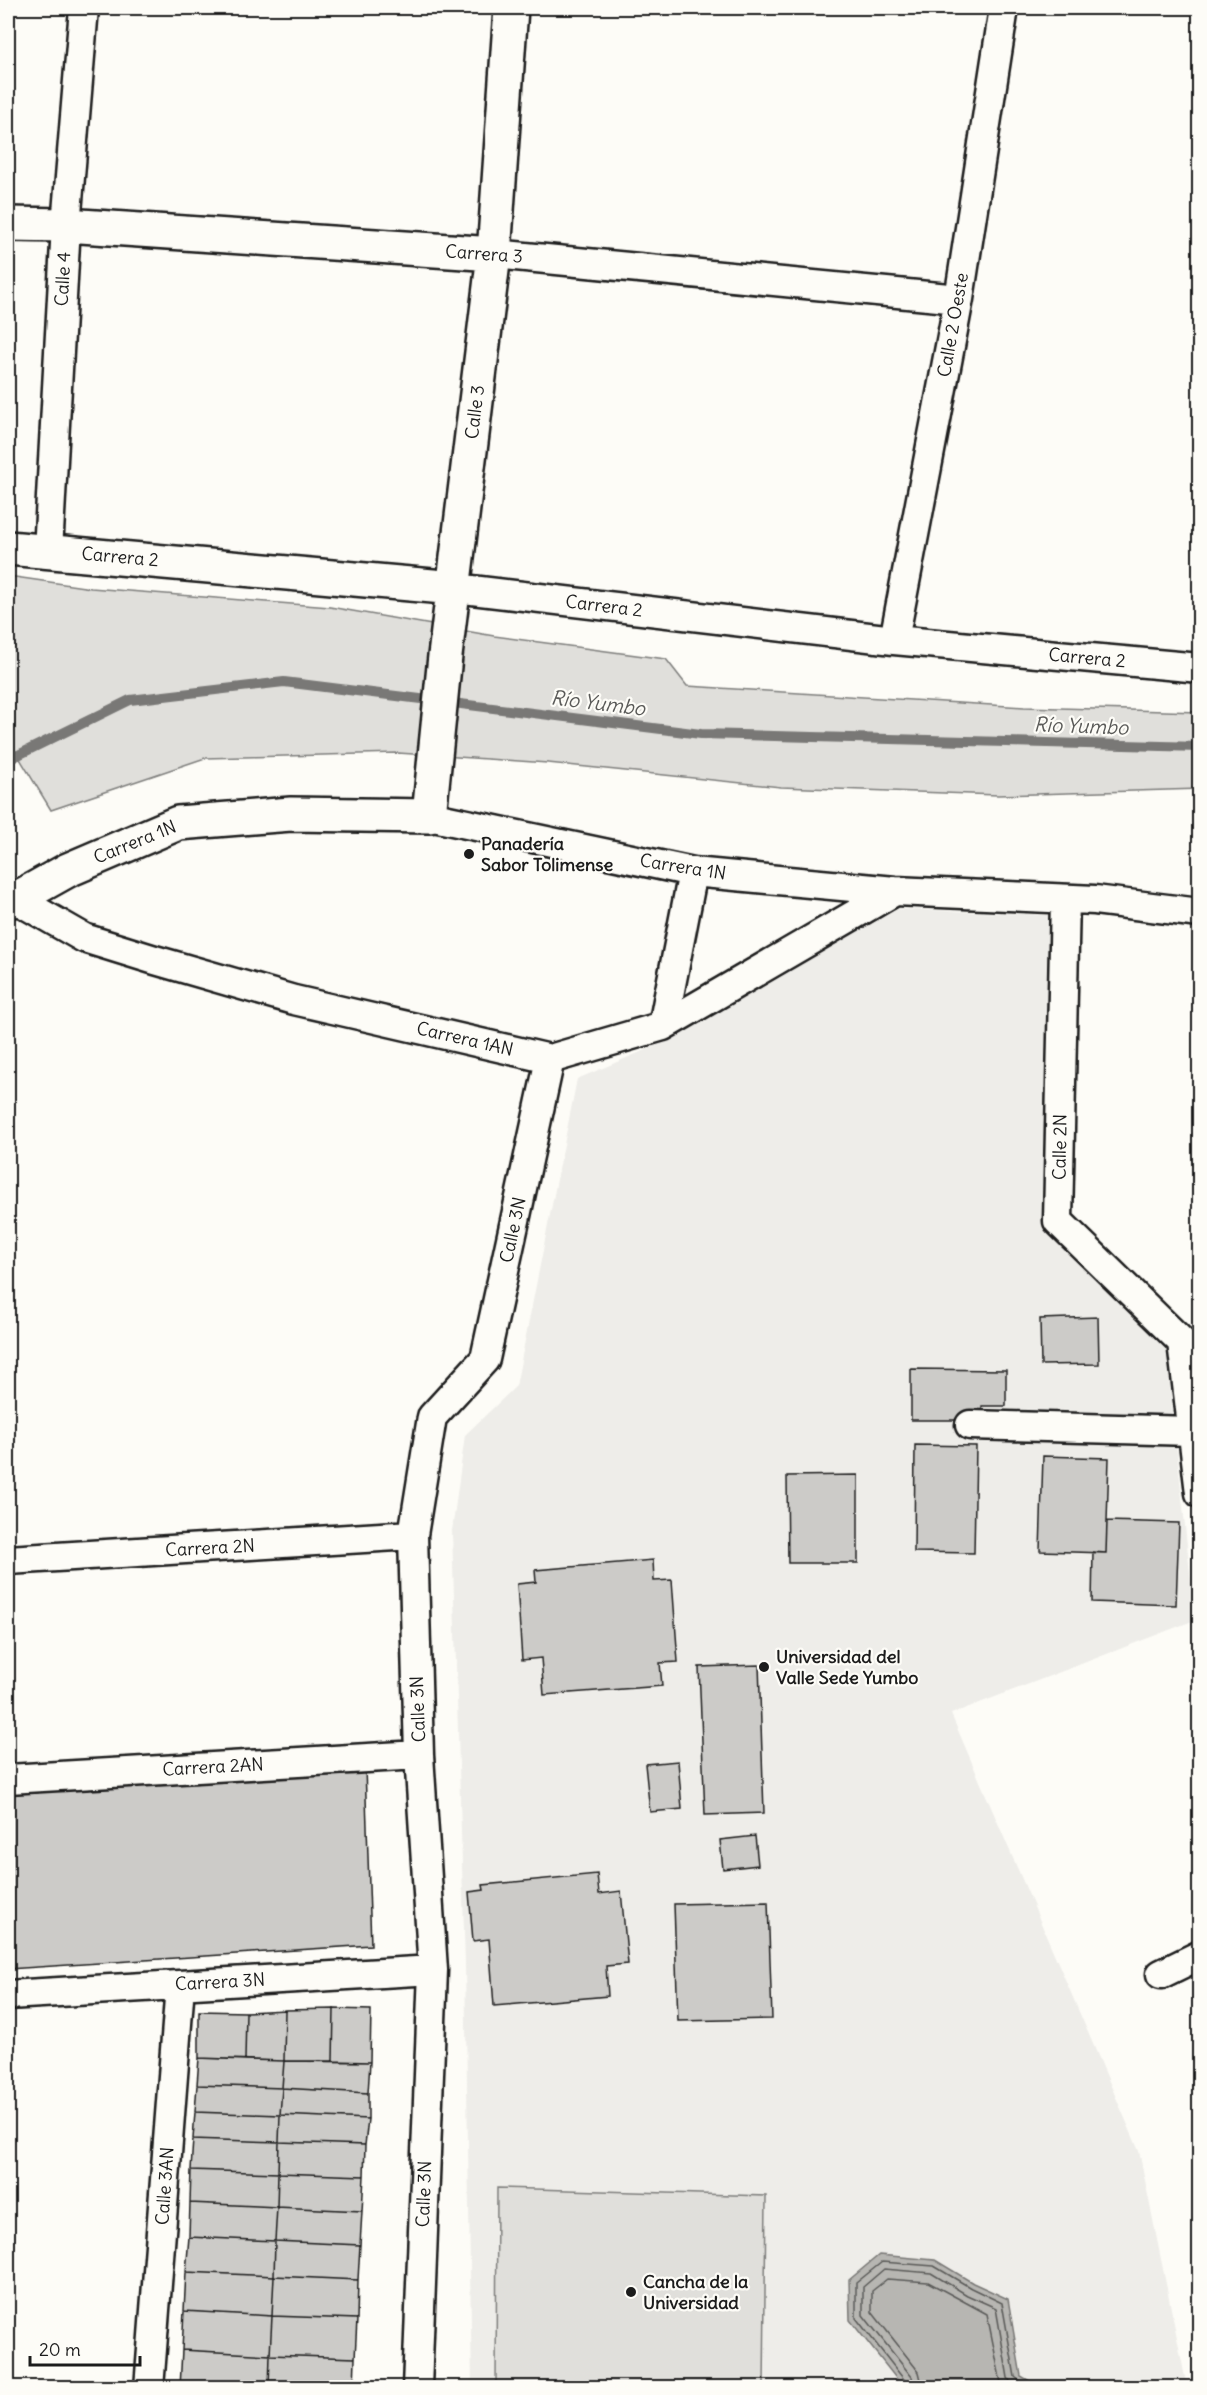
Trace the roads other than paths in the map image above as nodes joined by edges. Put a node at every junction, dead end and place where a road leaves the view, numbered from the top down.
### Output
1 (84, 8) edge
2 (511, 8) edge
3 (1004, 8) edge
4 (8, 224) edge
5 (66, 225) junction
6 (494, 254) junction
7 (958, 299) junction
8 (8, 548) edge
9 (48, 551) junction
10 (454, 588) junction
11 (894, 640) junction
12 (1200, 668) edge
13 (430, 808) junction
14 (693, 872) junction
15 (895, 891) junction
16 (1065, 899) junction
17 (12, 900) edge
18 (1200, 913) edge
19 (663, 1026) junction
20 (550, 1059) junction
21 (970, 1425) dead end
22 (1192, 1431) junction
23 (1200, 1493) edge
24 (413, 1535) junction
25 (8, 1560) edge
26 (419, 1755) junction
27 (8, 1779) edge
28 (1200, 1955) edge
29 (433, 1970) junction
30 (1161, 1974) dead end
31 (180, 1985) junction
32 (8, 1995) edge
33 (149, 2388) edge
34 (417, 2388) edge

1 - 5 street, Calle 4
2 - 6 street, Calle 3
3 - 7 street, Calle 2 Oeste
4 - 5 street, Carrera 3
5 - 6 street, Carrera 3
5 - 9 street, Calle 4
6 - 7 street, Carrera 3
6 - 10 street, Calle 3
7 - 11 street, Calle 2 Oeste
8 - 9 street, Carrera 2
9 - 10 street, Carrera 2
10 - 11 street, Carrera 2
10 - 13 street, Calle 3
11 - 12 street, Carrera 2
13 - 14 street, Carrera 1N
13 - 17 street, Carrera 1N
14 - 15 street, Carrera 1N
14 - 19 street
15 - 16 street, Carrera 1N
15 - 19 street, Carrera 1AN
16 - 18 street, Carrera 1N
16 - 22 street, Calle 2N
17 - 20 street, Carrera 1AN
19 - 20 street, Carrera 1AN
20 - 24 street, Calle 3N
21 - 22 street
22 - 23 street
24 - 25 street, Carrera 2N
24 - 26 street, Calle 3N
26 - 27 street, Carrera 2AN
26 - 29 street, Calle 3N
28 - 30 street
29 - 31 street, Carrera 3N
29 - 34 street, Calle 3N
31 - 32 street, Carrera 3N
31 - 33 street, Calle 3AN

